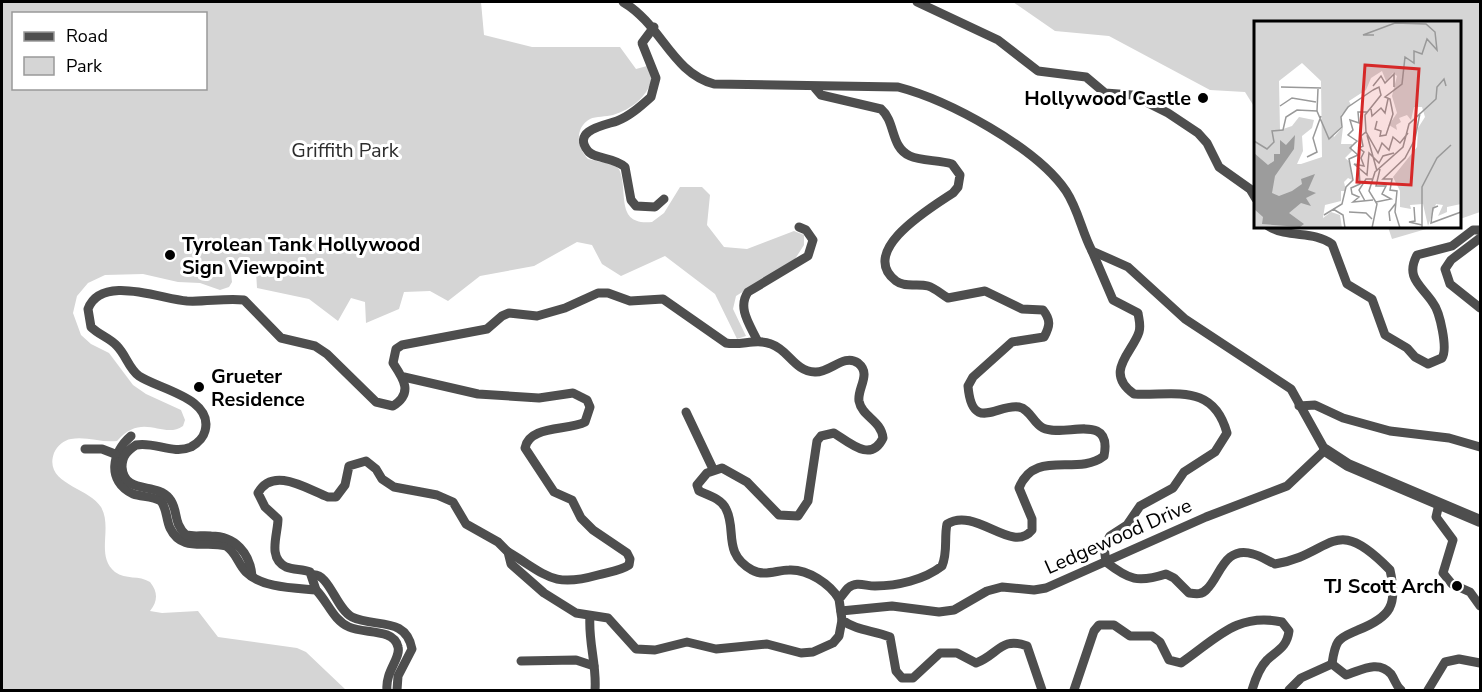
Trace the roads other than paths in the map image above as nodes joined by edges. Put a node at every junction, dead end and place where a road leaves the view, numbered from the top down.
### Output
1 (623, 2) edge
2 (917, 2) edge
3 (654, 27) junction
4 (815, 88) junction
5 (1254, 196) edge
6 (664, 199) dead end
7 (799, 227) dead end
8 (1272, 228) edge
9 (1480, 230) edge
10 (1480, 238) edge
11 (1092, 251) junction
12 (1480, 309) edge
13 (757, 340) junction
14 (404, 377) junction
15 (1299, 406) junction
16 (686, 412) dead end
17 (131, 436) dead end
18 (1480, 447) edge
19 (85, 449) dead end
20 (1326, 450) junction
21 (115, 454) junction
22 (713, 469) junction
23 (1439, 504) junction
24 (1480, 521) edge
25 (508, 552) junction
26 (1106, 562) junction
27 (312, 575) junction
28 (252, 576) junction
29 (316, 590) junction
30 (333, 594) junction
31 (323, 598) junction
32 (839, 599) junction
33 (1480, 606) edge
34 (841, 615) junction
35 (590, 616) junction
36 (521, 661) dead end
37 (1480, 663) edge
38 (1332, 664) junction
39 (594, 666) junction
40 (387, 690) edge
41 (397, 690) edge
42 (595, 690) edge
43 (1042, 690) edge
44 (1074, 690) edge
45 (1252, 690) edge
46 (1289, 690) edge
47 (1401, 690) edge
48 (1428, 690) edge

1 - 3 street
2 - 5 street
3 - 4 street
3 - 6 street
4 - 11 street
4 - 32 street
7 - 13 street
8 - 9 street
10 - 12 street
11 - 15 street
11 - 26 street
13 - 14 street
13 - 22 street
14 - 25 street
14 - 28 street
15 - 18 street
15 - 20 street
16 - 22 street
17 - 21 street
19 - 21 street
20 - 23 street
20 - 26 street, Ledgewood Drive
21 - 28 street
22 - 32 street
23 - 24 street
23 - 33 street
25 - 27 street
25 - 35 street
26 - 34 street, Ledgewood Drive
26 - 38 street
27 - 29 street
27 - 30 street
28 - 29 street
29 - 31 street
30 - 31 street
30 - 41 street
31 - 40 street
32 - 34 street
34 - 35 street
34 - 43 street
35 - 39 street
36 - 39 street
37 - 48 street
38 - 46 street
38 - 47 street
39 - 42 street
44 - 45 street

